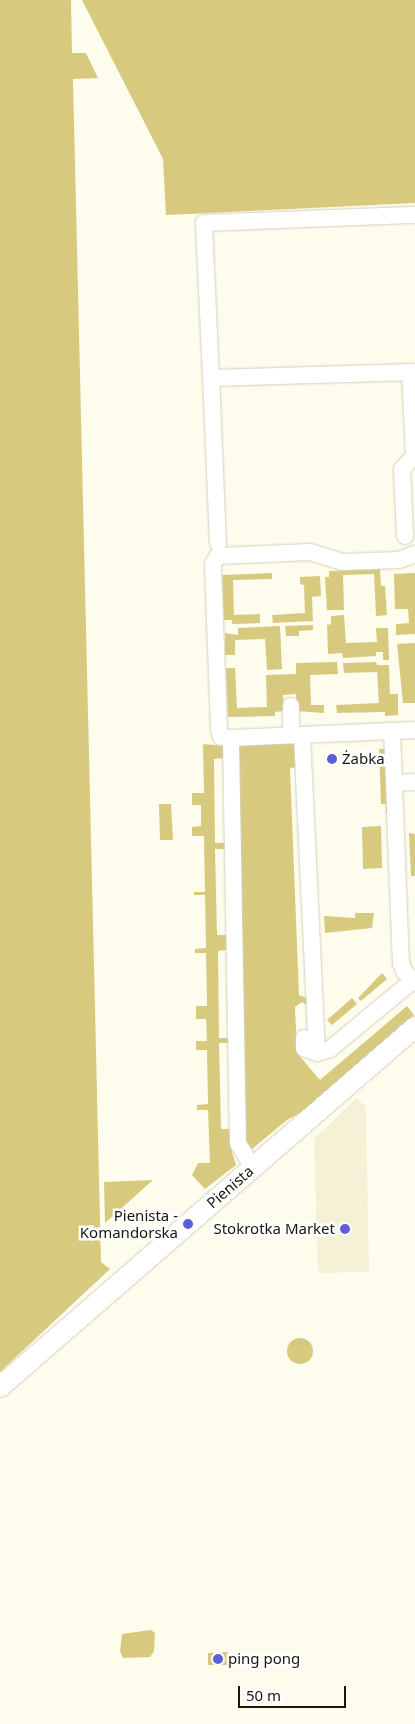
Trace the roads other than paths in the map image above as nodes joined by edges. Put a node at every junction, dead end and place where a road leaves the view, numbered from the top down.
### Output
1 (415, 215) edge
2 (413, 372) edge
3 (210, 378) junction
4 (405, 536) dead end
5 (218, 543) dead end
6 (415, 554) edge
7 (291, 706) dead end
8 (415, 730) edge
9 (392, 731) junction
10 (297, 735) junction
11 (230, 738) junction
12 (415, 782) edge
13 (394, 783) junction
14 (414, 981) edge
15 (415, 1027) edge
16 (304, 1038) dead end
17 (317, 1053) junction
18 (254, 1168) junction
19 (0, 1387) edge

1 - 3 street
2 - 3 street
2 - 4 street
3 - 5 street
6 - 11 street
7 - 10 street
8 - 9 street
9 - 10 street
9 - 13 street
10 - 11 street
10 - 17 street
11 - 18 street
12 - 13 street
13 - 14 street
14 - 17 street
15 - 18 street, Pienista
16 - 17 street
18 - 19 street, Pienista

